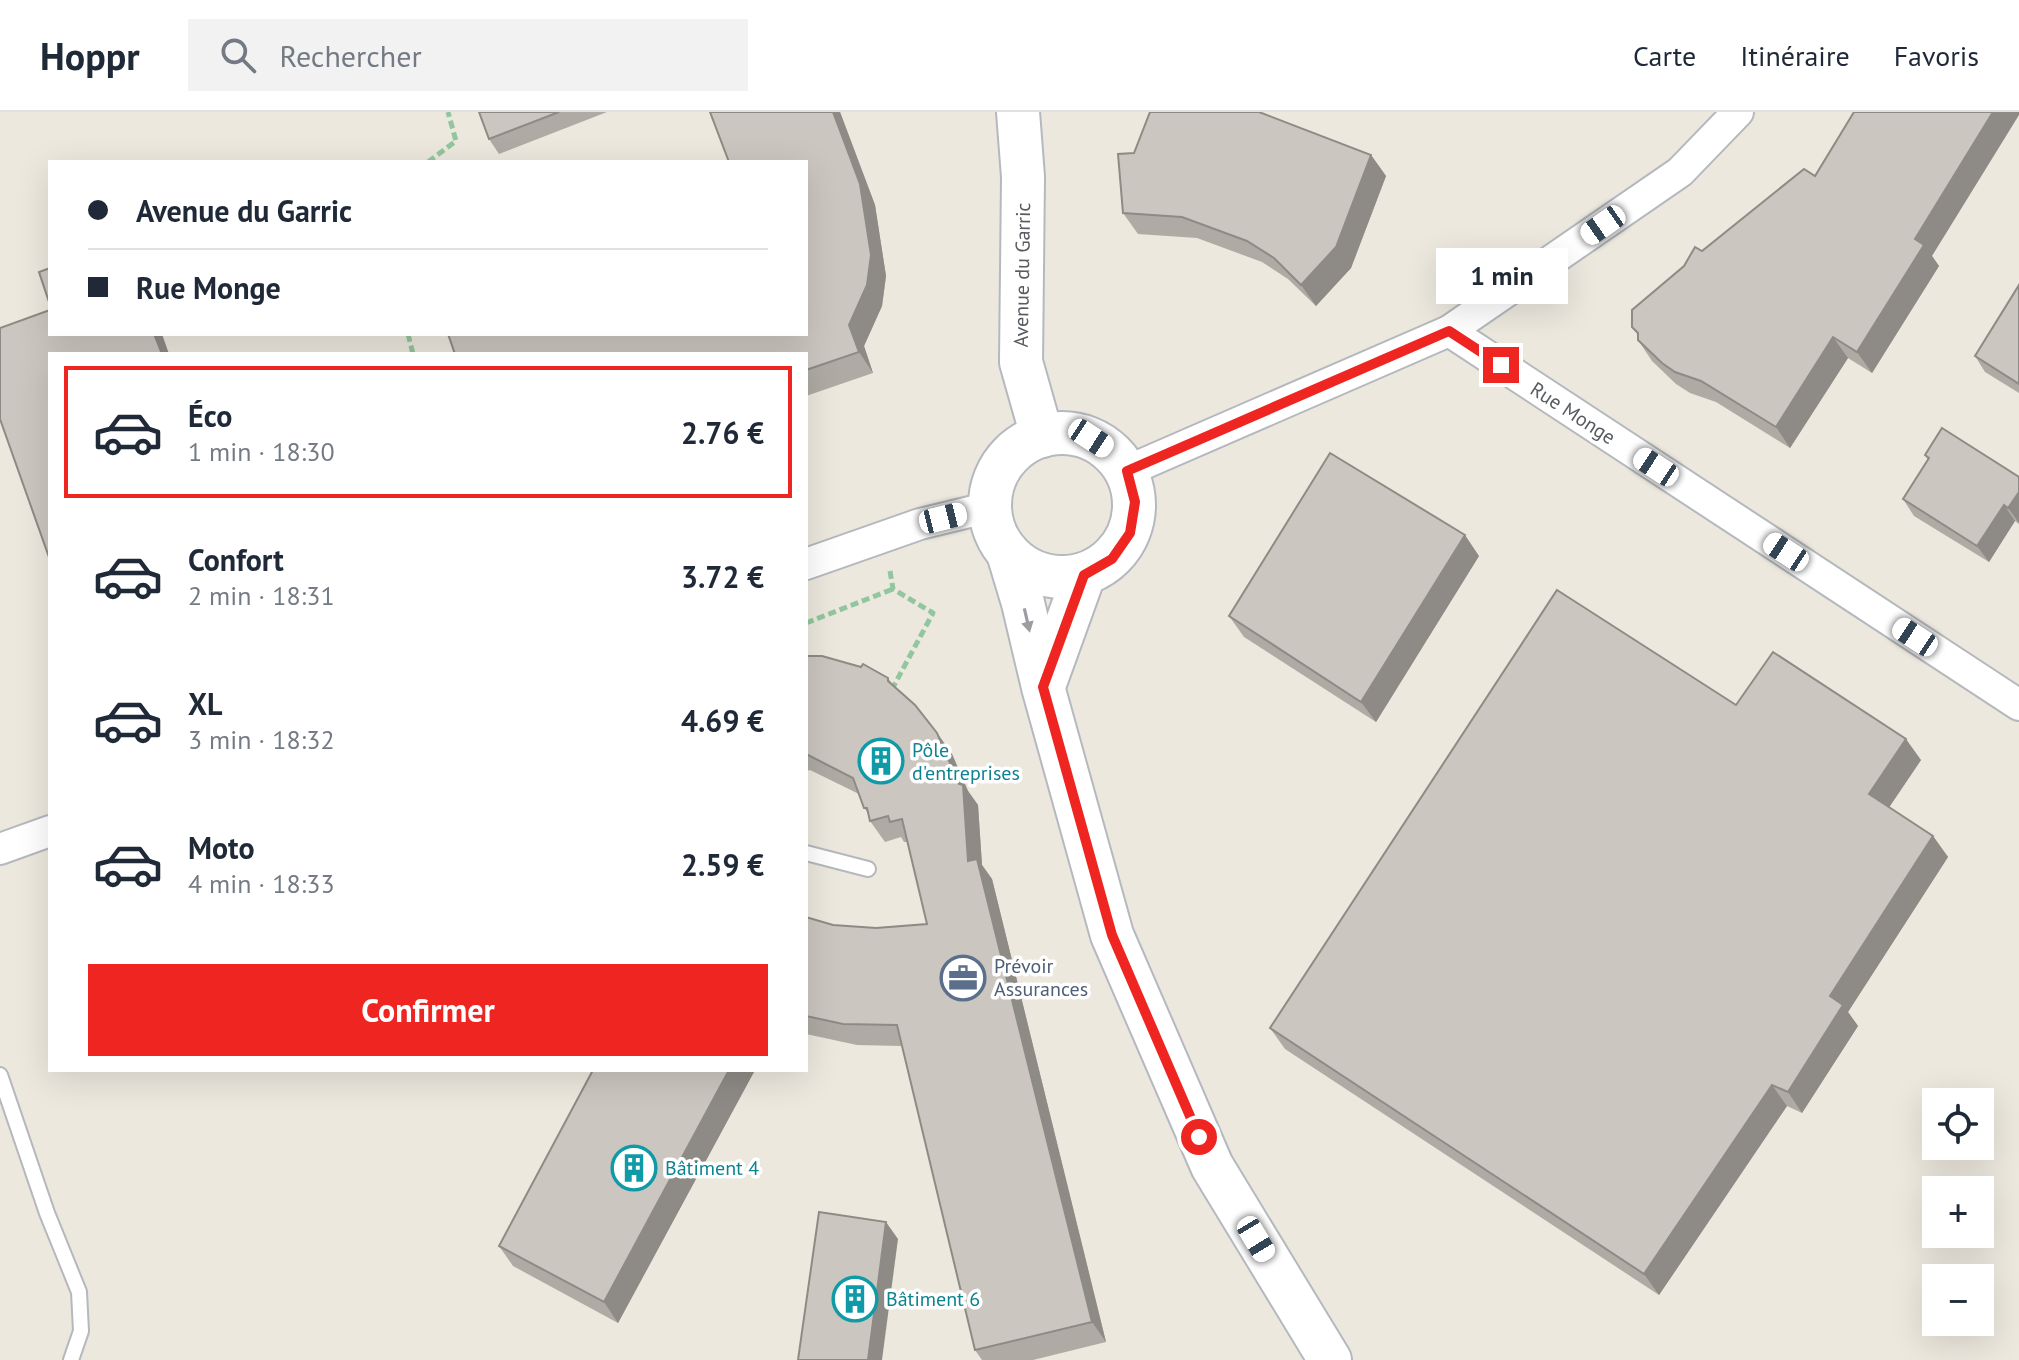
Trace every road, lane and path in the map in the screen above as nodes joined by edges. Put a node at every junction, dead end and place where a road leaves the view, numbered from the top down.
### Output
1 (448, 112) edge
2 (1018, 112) edge
3 (1738, 112) edge
4 (431, 160) edge
5 (1449, 331) junction
6 (1042, 436) junction
7 (1127, 471) junction
8 (990, 507) junction
9 (888, 536) junction
10 (1008, 553) junction
11 (808, 563) edge
12 (1084, 575) junction
13 (893, 589) junction
14 (808, 622) edge
15 (1043, 687) junction
16 (891, 692) edge
17 (2019, 705) edge
18 (48, 832) edge
19 (0, 849) edge
20 (808, 854) edge
21 (868, 869) dead end
22 (0, 1075) edge
23 (71, 1360) edge
24 (1330, 1360) edge

1 - 4 path
2 - 6 street, Avenue du Garric
3 - 5 street
5 - 7 street
5 - 17 street, Rue Monge
6 - 7 street
6 - 8 street
7 - 12 street
8 - 9 street
8 - 10 street
9 - 11 street
9 - 13 path
10 - 12 street
10 -> 15 street
12 - 15 street
13 - 14 path
13 - 16 path
15 - 24 street
18 - 19 street
20 - 21 lane
22 - 23 lane

